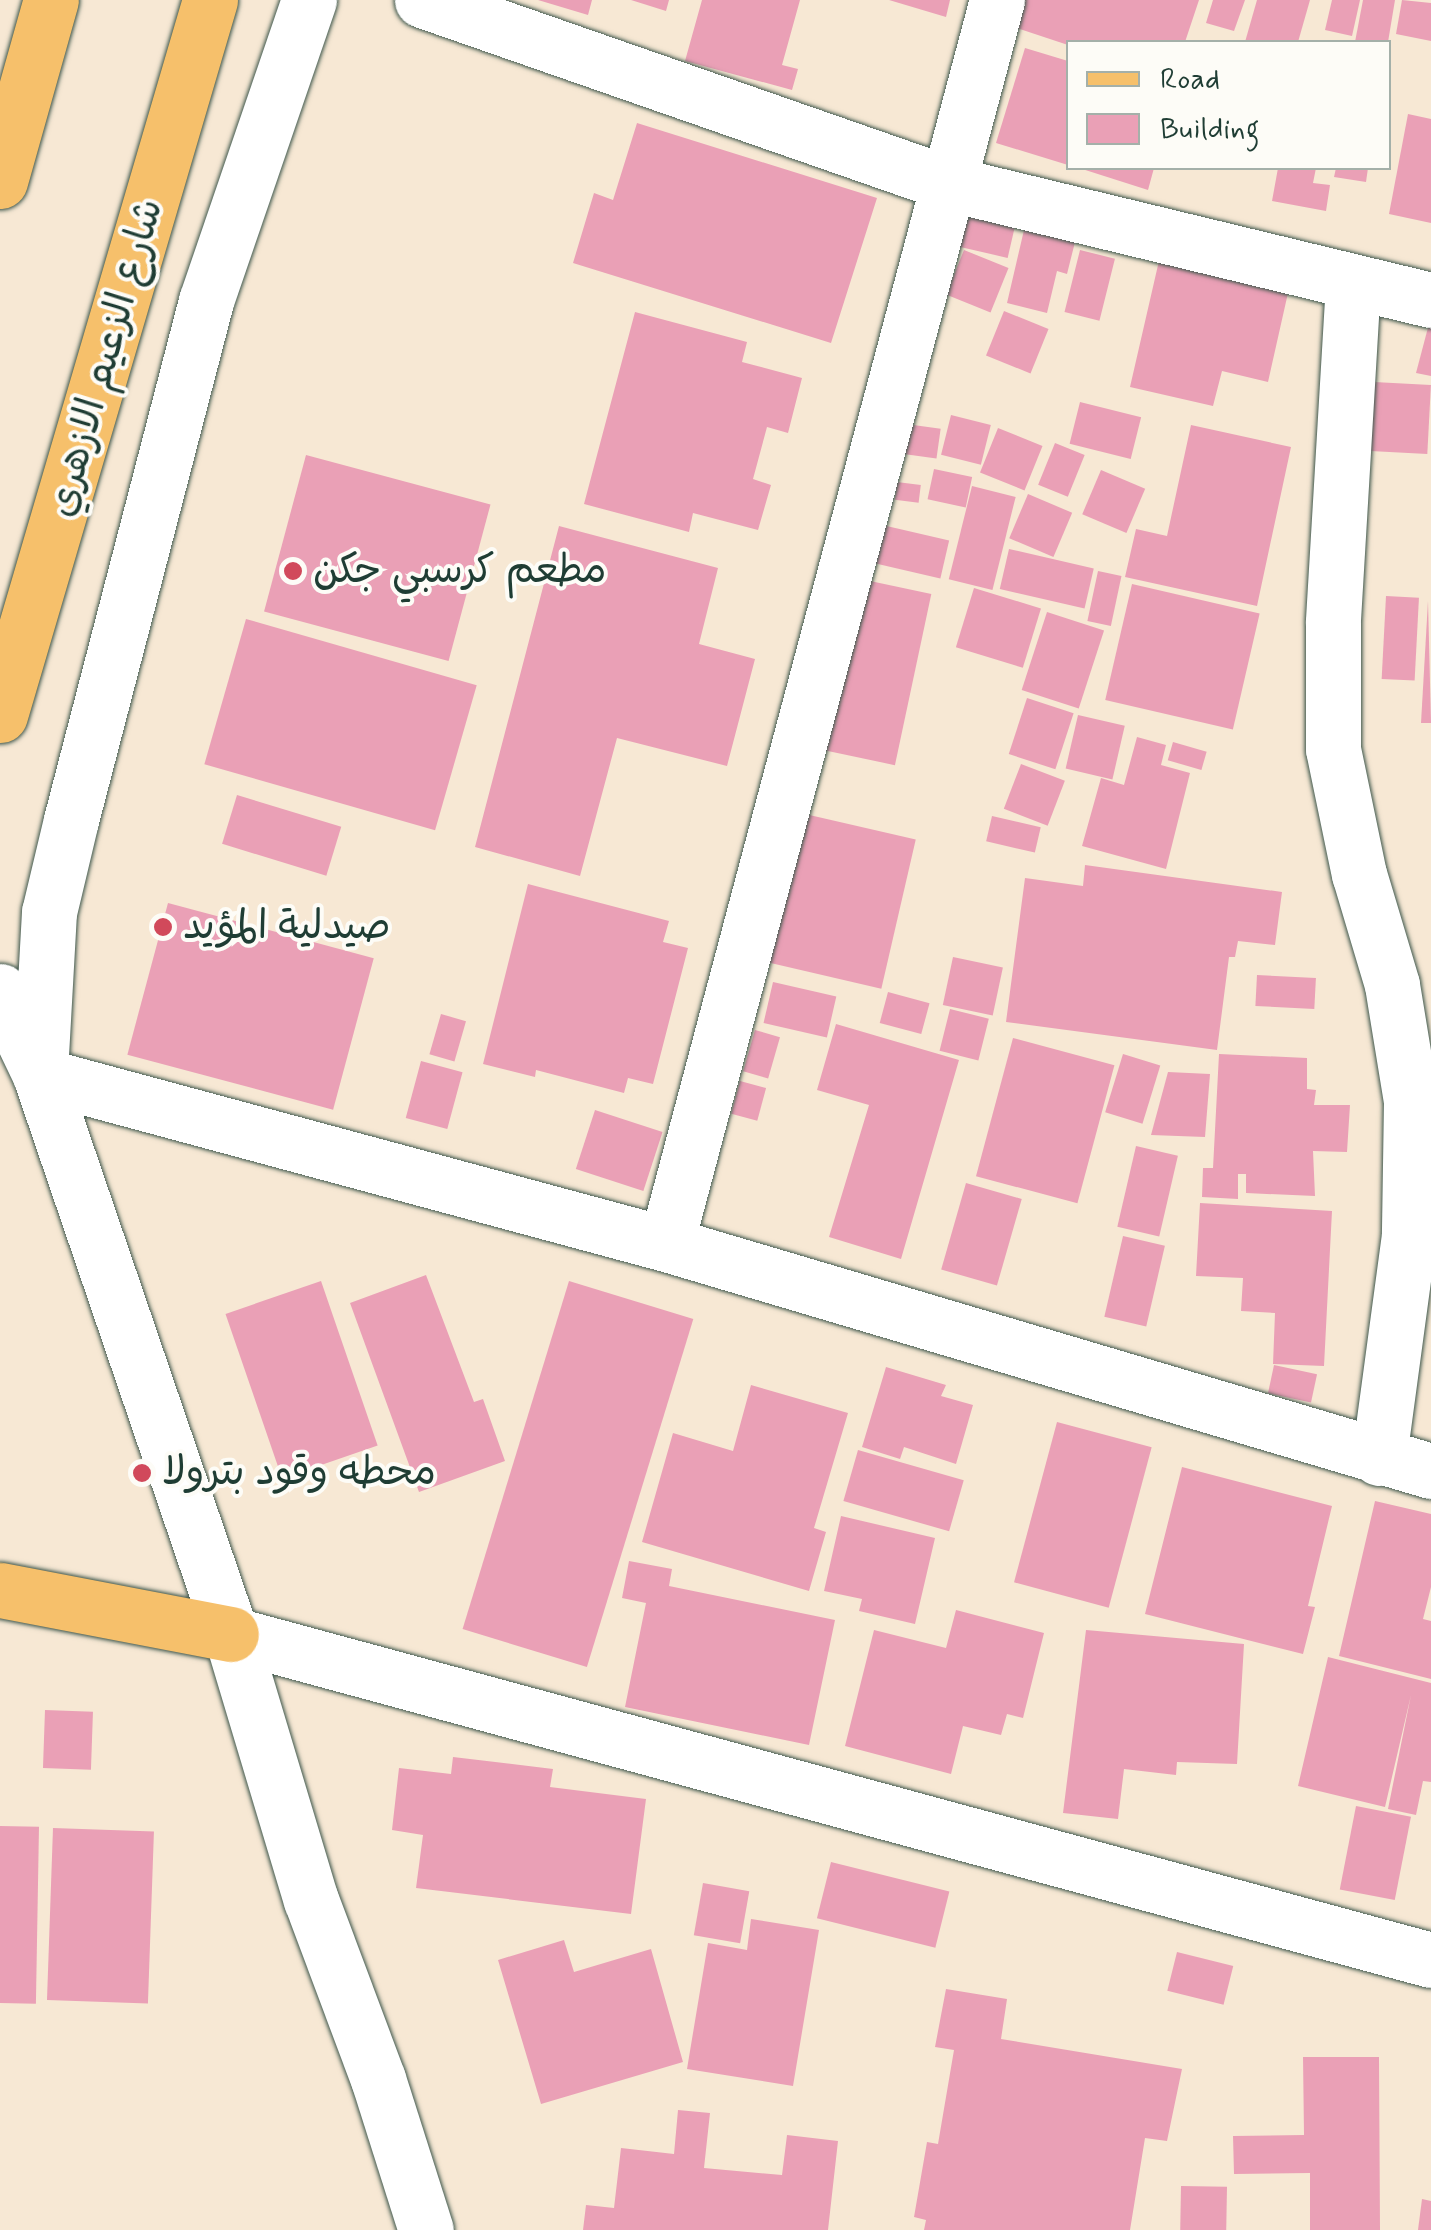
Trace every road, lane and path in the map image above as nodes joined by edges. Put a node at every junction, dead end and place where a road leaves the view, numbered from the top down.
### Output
1 (51, 0) edge
2 (210, 0) edge
3 (308, 0) edge
4 (422, 0) edge
5 (997, 0) edge
6 (0, 181) edge
7 (947, 182) junction
8 (1354, 282) junction
9 (1431, 300) edge
10 (0, 715) edge
11 (0, 991) edge
12 (40, 1075) junction
13 (666, 1244) junction
14 (1379, 1458) junction
15 (1431, 1471) edge
16 (0, 1590) edge
17 (231, 1634) junction
18 (1431, 1960) edge
19 (426, 2230) edge

1 - 6 main road
2 - 10 main road, شارع الزعيم الازهري
3 - 12 street
4 - 7 street
5 - 7 street
7 - 8 street
7 - 13 street
8 - 9 street
8 - 14 street
11 - 12 street
12 - 13 street
12 - 17 street
13 - 14 street
14 - 15 street
16 - 17 main road
17 - 18 street
17 - 19 street

